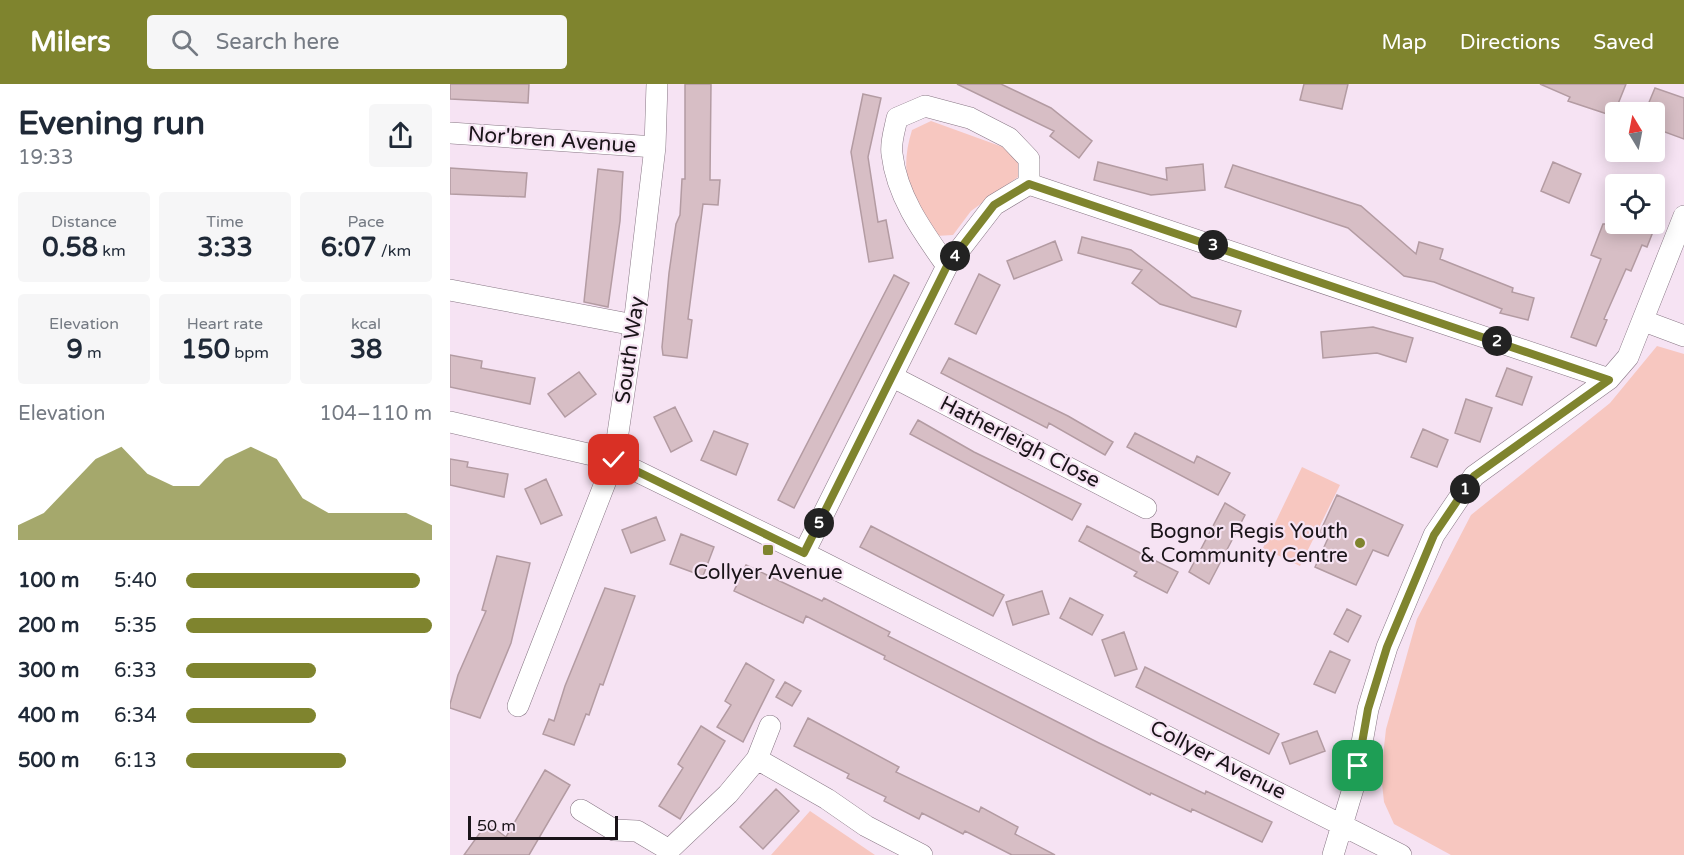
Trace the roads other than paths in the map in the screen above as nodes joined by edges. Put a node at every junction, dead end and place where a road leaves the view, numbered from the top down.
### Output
1 (657, 84) edge
2 (450, 133) edge
3 (655, 147) junction
4 (1029, 184) junction
5 (1684, 216) edge
6 (947, 266) junction
7 (450, 290) edge
8 (1644, 321) junction
9 (634, 325) junction
10 (1684, 336) edge
11 (893, 376) junction
12 (1609, 380) junction
13 (450, 422) edge
14 (614, 460) junction
15 (1146, 508) dead end
16 (804, 553) junction
17 (518, 706) dead end
18 (770, 726) dead end
19 (757, 759) junction
20 (581, 810) dead end
21 (1342, 823) junction
22 (922, 855) edge
23 (1333, 855) edge
24 (1401, 855) edge

1 - 3 street, South Way
2 - 3 street, Nor'bren Avenue
3 - 9 street, South Way
4 - 6 street
4 - 6 street
4 - 12 street
5 - 8 street
6 - 11 street
7 - 9 street
8 - 10 street
8 - 12 street
9 - 14 street, South Way
11 - 15 street, Hatherleigh Close
11 - 16 street
12 - 21 street
13 - 14 street, Collyer Avenue
14 - 16 street, Collyer Avenue
14 - 17 street, South Way
16 - 21 street, Collyer Avenue
18 - 19 street
19 - 20 street
19 - 22 street
21 - 23 street
21 - 24 street, Collyer Avenue

